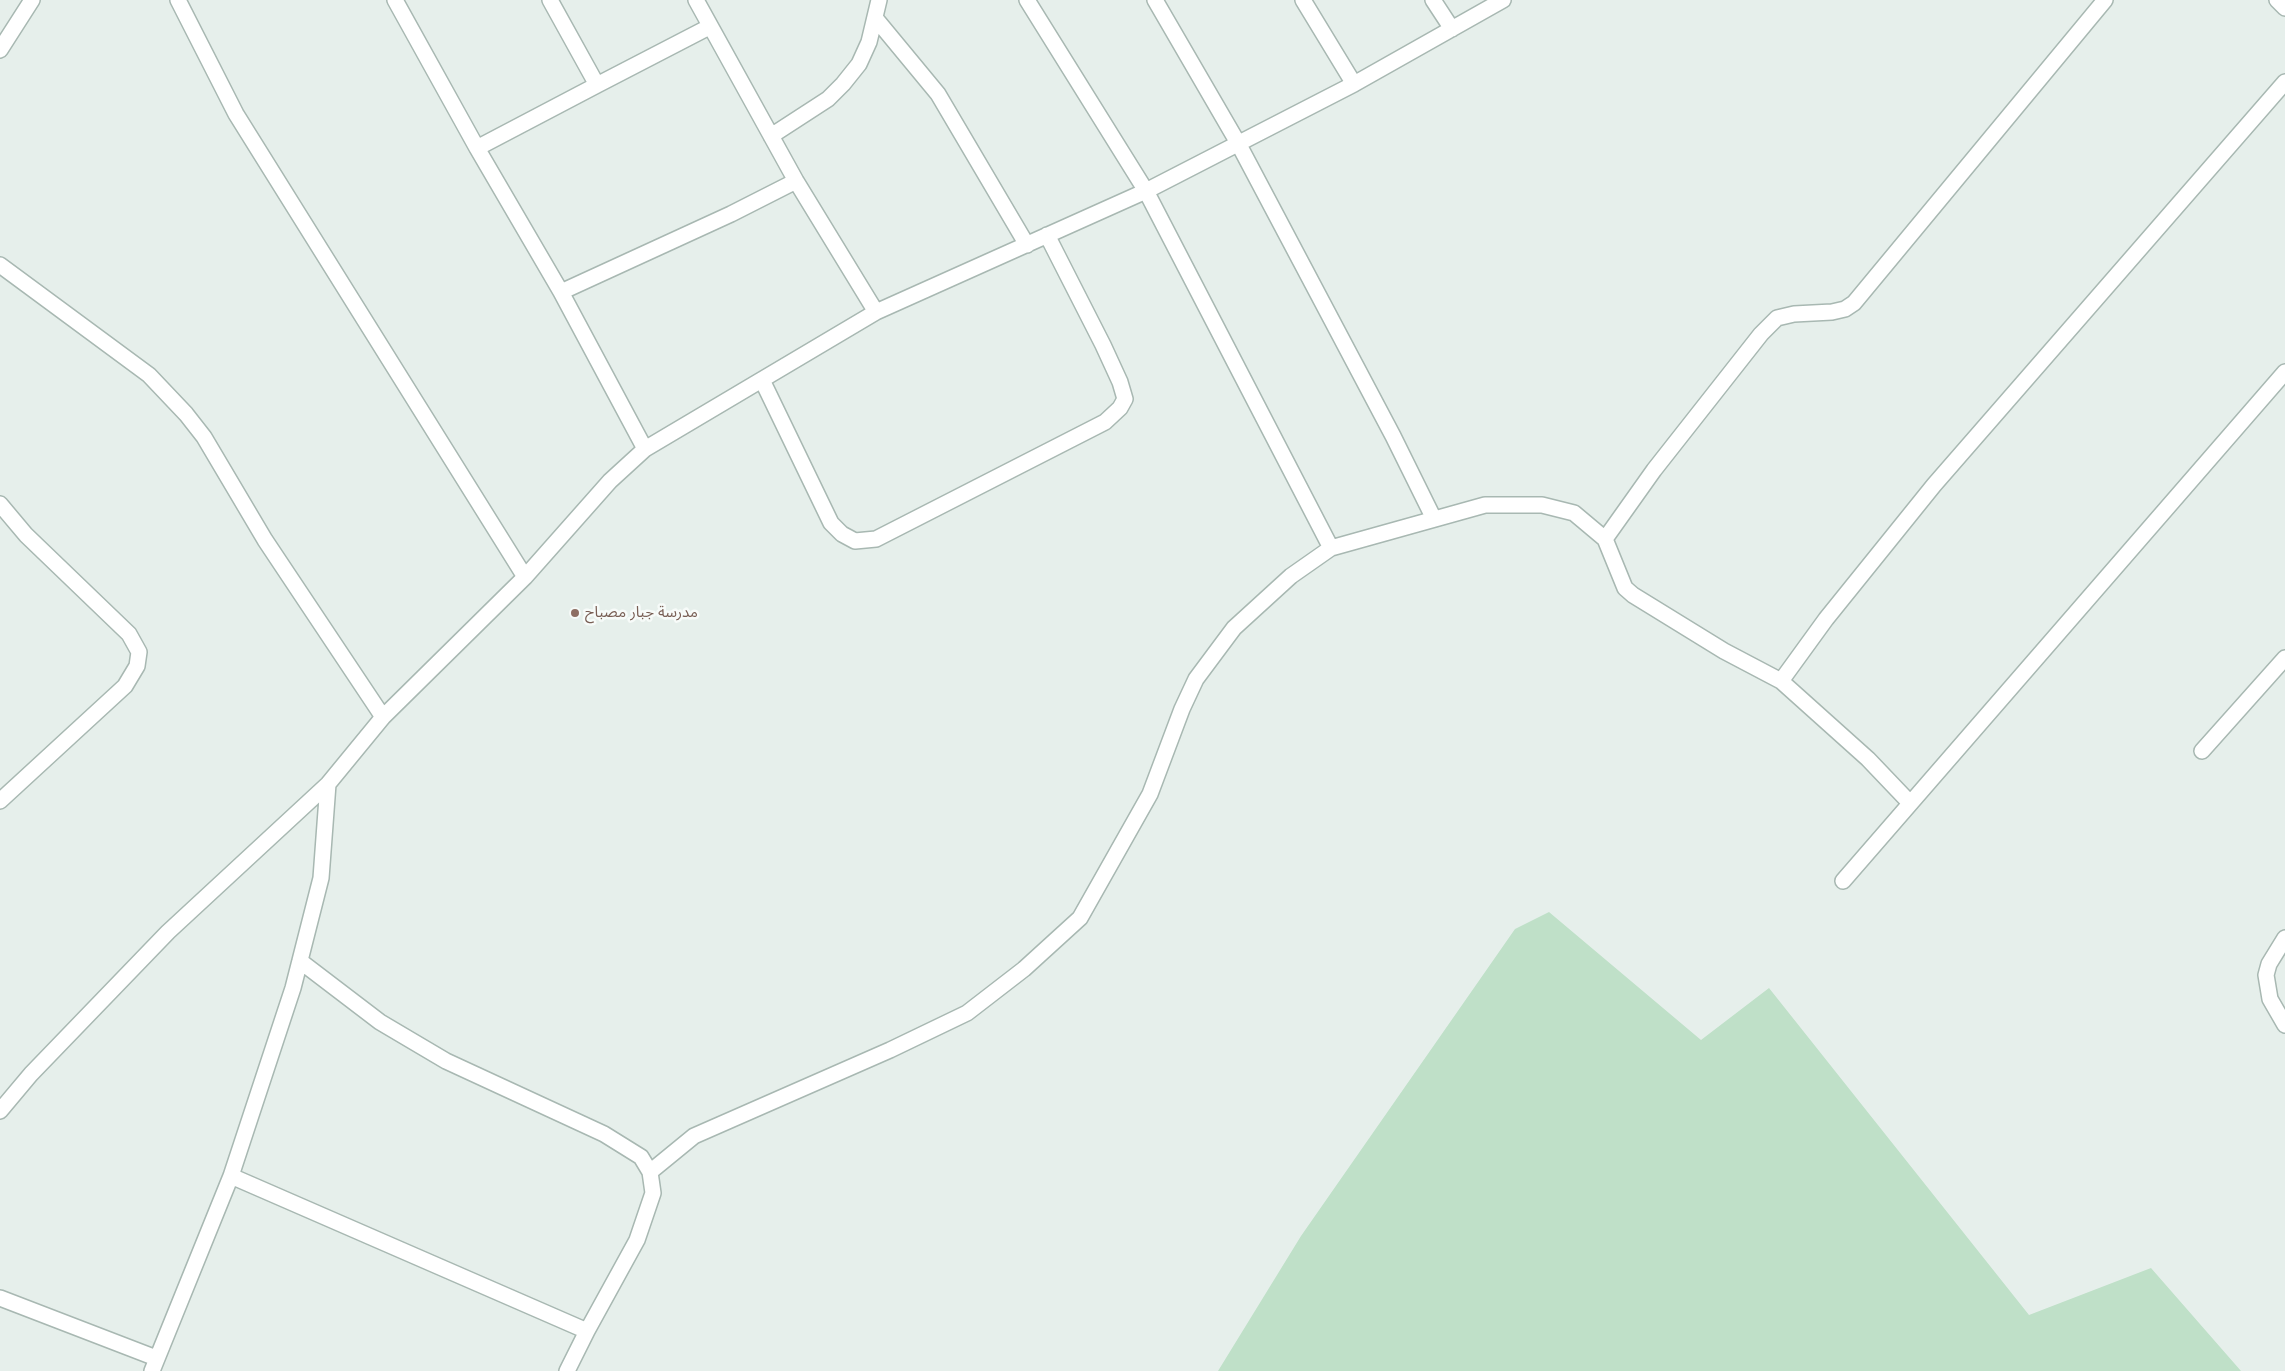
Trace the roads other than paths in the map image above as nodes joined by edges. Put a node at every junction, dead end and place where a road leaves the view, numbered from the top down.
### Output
1 (32, 0) edge
2 (178, 0) edge
3 (395, 0) edge
4 (550, 0) edge
5 (696, 0) edge
6 (879, 0) edge
7 (1027, 0) edge
8 (1155, 0) edge
9 (1303, 0) edge
10 (1433, 0) edge
11 (1503, 0) edge
12 (2105, 0) edge
13 (2277, 0) edge
14 (2285, 8) edge
15 (876, 19) junction
16 (710, 27) junction
17 (1452, 29) junction
18 (0, 50) edge
19 (2285, 82) edge
20 (1354, 84) junction
21 (597, 85) junction
22 (771, 136) junction
23 (1238, 143) junction
24 (477, 148) junction
25 (796, 181) junction
26 (1146, 191) junction
27 (1046, 236) junction
28 (1027, 245) junction
29 (0, 266) edge
30 (561, 292) junction
31 (876, 312) junction
32 (2285, 372) edge
33 (762, 380) junction
34 (645, 449) junction
35 (0, 504) edge
36 (1434, 519) junction
37 (1604, 538) junction
38 (1331, 548) junction
39 (525, 577) junction
40 (2285, 658) edge
41 (1780, 681) junction
42 (383, 717) junction
43 (2202, 752) dead end
44 (328, 784) junction
45 (0, 800) edge
46 (1910, 803) junction
47 (1843, 882) dead end
48 (2285, 938) edge
49 (300, 961) junction
50 (2285, 1025) edge
51 (0, 1111) edge
52 (650, 1172) junction
53 (231, 1176) junction
54 (0, 1298) edge
55 (587, 1331) junction
56 (154, 1364) edge
57 (567, 1371) edge

1 - 18 street
2 - 39 street
3 - 24 street
4 - 21 street
5 - 16 street
6 - 15 street
7 - 26 street
8 - 23 street
9 - 20 street
10 - 17 street
11 - 17 street
12 - 37 street
13 - 14 street
15 - 22 street
15 - 28 street
16 - 21 street
16 - 22 street
17 - 20 street
19 - 41 street
20 - 23 street
21 - 24 street
22 - 25 street
23 - 26 street
23 - 36 street
24 - 30 street
25 - 30 street
25 - 31 street
26 - 27 street
26 - 38 street
27 - 28 street
27 - 33 street
28 - 31 street
29 - 42 street
30 - 34 street
31 - 33 street
32 - 46 street
33 - 34 street
34 - 39 street
35 - 45 street
36 - 37 street
36 - 38 street
37 - 41 street
38 - 52 street
39 - 42 street
40 - 43 street
41 - 46 street
42 - 44 street
44 - 49 street
44 - 51 street
46 - 47 street
48 - 50 street
49 - 52 street
49 - 53 street
52 - 55 street
53 - 55 street
53 - 56 street
54 - 56 street
55 - 57 street

